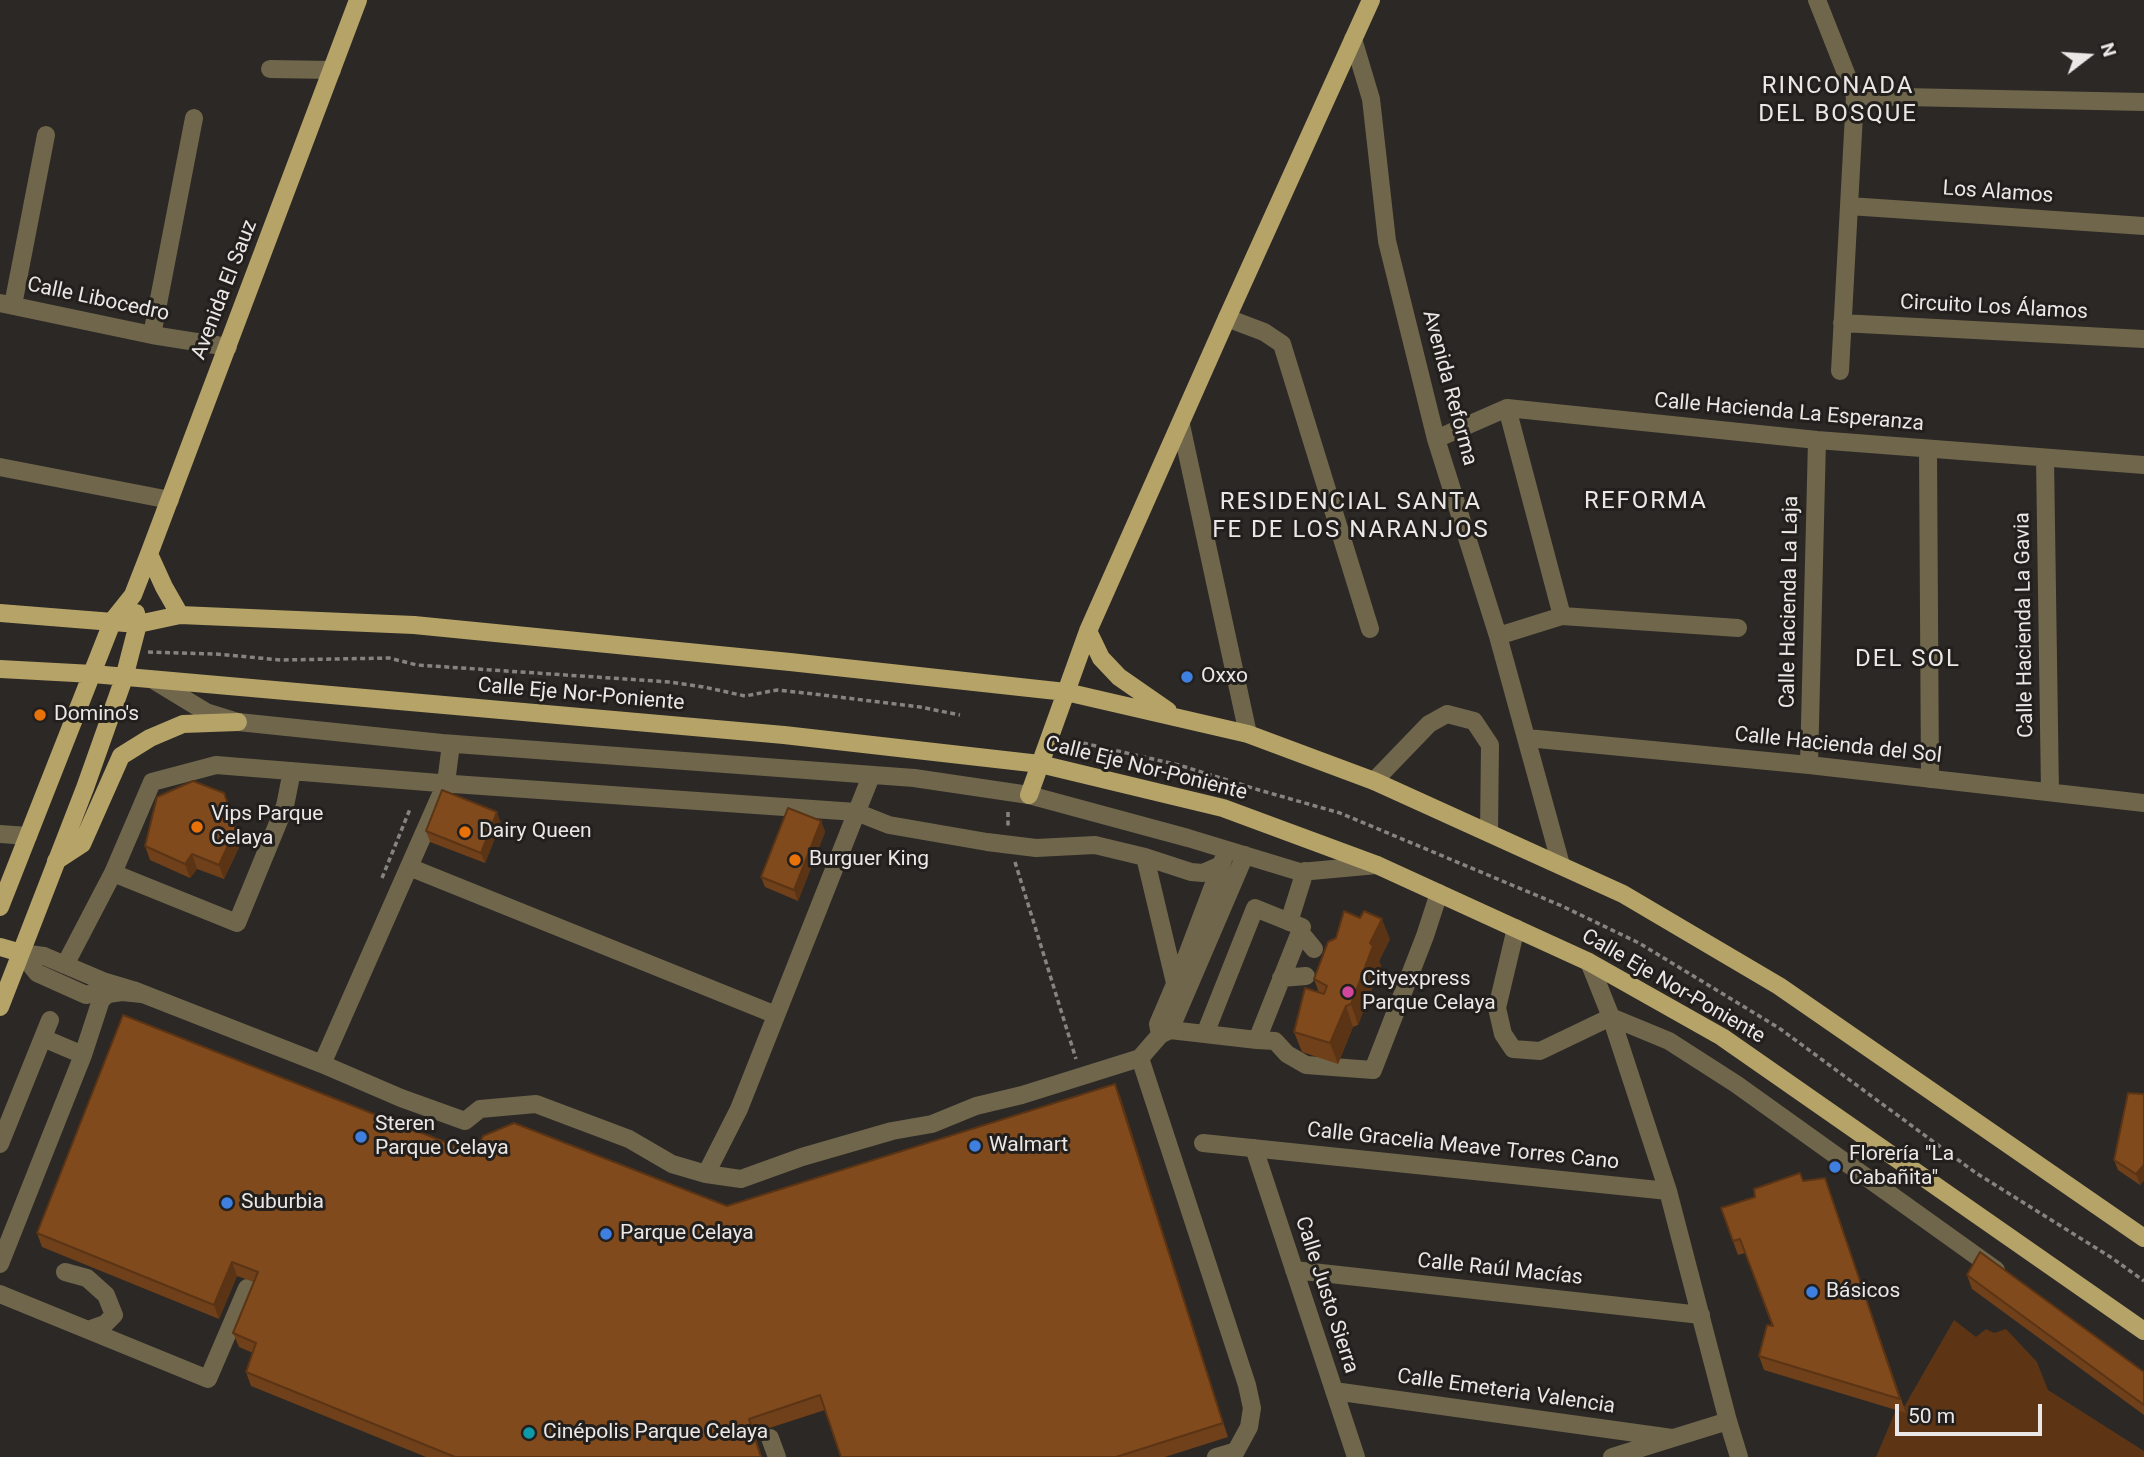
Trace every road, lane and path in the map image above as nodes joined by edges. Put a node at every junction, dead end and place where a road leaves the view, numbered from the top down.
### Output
1 (358, 0) edge
2 (1371, 0) edge
3 (1817, 0) edge
4 (1353, 39) junction
5 (270, 69) dead end
6 (332, 70) junction
7 (1855, 96) junction
8 (2144, 102) edge
9 (194, 118) dead end
10 (46, 135) dead end
11 (1849, 206) junction
12 (2144, 226) edge
13 (6, 304) edge
14 (1227, 318) junction
15 (1842, 323) junction
16 (152, 335) junction
17 (2144, 339) edge
18 (228, 346) junction
19 (1840, 371) dead end
20 (1507, 408) junction
21 (1181, 425) junction
22 (1436, 439) junction
23 (1817, 440) junction
24 (1928, 449) junction
25 (2045, 458) junction
26 (2144, 465) edge
27 (0, 467) edge
28 (170, 500) junction
29 (149, 554) junction
30 (133, 596) junction
31 (0, 613) edge
32 (180, 615) junction
33 (1562, 616) junction
34 (113, 620) junction
35 (138, 624) junction
36 (1370, 628) dead end
37 (1738, 628) dead end
38 (1088, 631) junction
39 (1498, 636) junction
40 (131, 651) junction
41 (0, 669) edge
42 (93, 674) junction
43 (124, 678) junction
44 (155, 681) junction
45 (1066, 692) junction
46 (960, 715) dead end
47 (1177, 717) junction
48 (238, 722) junction
49 (1248, 734) junction
50 (1527, 738) junction
51 (446, 744) junction
52 (1040, 764) junction
53 (1809, 765) junction
54 (292, 771) junction
55 (871, 776) junction
56 (1930, 779) junction
57 (1374, 781) junction
58 (442, 783) junction
59 (2050, 792) junction
60 (1029, 795) junction
61 (2144, 803) edge
62 (856, 812) junction
63 (1008, 812) dead end
64 (1489, 833) junction
65 (0, 834) edge
66 (28, 836) junction
67 (1009, 844) junction
68 (1245, 856) junction
69 (1145, 857) junction
70 (1223, 857) junction
71 (56, 861) junction
72 (1377, 865) junction
73 (1560, 865) junction
74 (410, 867) junction
75 (1305, 871) junction
76 (113, 873) junction
77 (1438, 893) junction
78 (0, 907) edge
79 (1295, 927) junction
80 (1516, 929) junction
81 (0, 947) edge
82 (1314, 948) dead end
83 (21, 953) junction
84 (1589, 962) junction
85 (65, 965) junction
86 (1306, 976) dead end
87 (1281, 978) junction
88 (1175, 984) junction
89 (119, 986) junction
90 (142, 994) junction
91 (1182, 1003) junction
92 (0, 1006) edge
93 (776, 1015) junction
94 (1611, 1017) junction
95 (50, 1020) dead end
96 (1162, 1030) junction
97 (1205, 1034) junction
98 (43, 1038) junction
99 (1257, 1040) junction
100 (83, 1055) junction
101 (1140, 1058) junction
102 (322, 1064) junction
103 (1082, 1076) junction
104 (1203, 1143) dead end
105 (0, 1144) edge
106 (1254, 1148) junction
107 (706, 1174) junction
108 (1668, 1191) junction
109 (2142, 1233) edge
110 (4, 1245) edge
111 (0, 1264) edge
112 (1294, 1270) junction
113 (65, 1272) dead end
114 (2010, 1280) edge
115 (247, 1288) edge
116 (0, 1294) edge
117 (1701, 1315) junction
118 (88, 1330) junction
119 (2144, 1331) edge
120 (1334, 1391) junction
121 (1728, 1421) junction
122 (770, 1437) dead end
123 (1672, 1438) junction
124 (777, 1457) edge
125 (1216, 1457) edge
126 (1356, 1457) edge
127 (1612, 1457) edge
128 (1739, 1457) edge

1 - 6 main road, Avenida El Sauz
2 - 4 main road
3 - 7 street
4 - 14 main road
4 - 22 street, Avenida Reforma
5 - 6 street
6 - 18 main road, Avenida El Sauz
7 - 8 street
7 - 11 street
9 - 16 street
10 - 13 street
11 - 12 street, Los Alamos
11 - 15 street
13 - 16 street, Calle Libocedro
14 - 21 main road
14 - 36 street
15 - 17 street, Circuito Los Álamos
15 - 19 street
16 - 18 street, Calle Libocedro
18 - 28 main road, Avenida El Sauz
20 - 22 street, Calle Hacienda La Esperanza
20 - 23 street, Calle Hacienda La Esperanza
20 - 33 street
21 - 38 main road
21 - 49 street
22 - 39 street, Avenida Reforma
23 - 24 street, Calle Hacienda La Esperanza
23 - 53 street, Calle Hacienda La Laja
24 - 25 street, Calle Hacienda La Esperanza
24 - 56 street
25 - 26 street, Calle Hacienda La Esperanza
25 - 59 street, Calle Hacienda La Gavia
27 - 28 street
28 - 29 main road, Avenida El Sauz
29 - 30 main road, Avenida El Sauz
29 - 32 main road
30 - 34 main road, Avenida El Sauz
30 - 35 main road
31 - 34 main road
32 - 35 main road
32 - 45 main road
33 - 37 street
33 - 39 street
34 - 35 main road
34 - 42 main road, Avenida El Sauz
35 - 40 main road
38 - 45 main road
38 - 47 main road
39 - 50 street, Avenida Reforma
40 - 43 main road
40 - 46 path
41 - 42 main road, Calle Eje Nor-Poniente
42 - 43 main road, Calle Eje Nor-Poniente
42 - 66 main road, Avenida El Sauz
43 - 44 main road, Calle Eje Nor-Poniente
43 - 71 main road
44 - 48 street
44 - 52 main road, Calle Eje Nor-Poniente
45 - 47 main road
45 - 52 main road
47 - 49 main road
48 - 51 street
48 - 71 main road
49 - 57 main road
50 - 53 street, Calle Hacienda del Sol
50 - 73 street, Avenida Reforma
51 - 55 street
51 - 58 street
52 - 60 main road
52 - 72 main road, Calle Eje Nor-Poniente
53 - 56 street, Calle Hacienda del Sol
54 - 58 street
54 - 76 street
54 - 76 street
55 - 60 street
55 - 62 street
56 - 59 street, Calle Hacienda del Sol
57 - 64 main road
57 - 64 street
58 - 62 street
58 - 74 street
59 - 61 street, Calle Hacienda del Sol
60 - 70 street
62 - 67 street
62 - 93 street
63 - 67 path
64 - 73 main road
65 - 66 street
66 - 78 main road, Avenida El Sauz
67 - 69 street
67 - 103 path
68 - 70 street
68 - 75 street
68 - 91 street
69 - 70 street
69 - 88 street
70 - 88 street
71 - 83 main road
72 - 75 street
72 - 77 main road, Calle Eje Nor-Poniente
73 - 109 main road
74 - 93 street
74 - 102 street
75 - 79 street
76 - 85 street
77 - 80 main road, Calle Eje Nor-Poniente
77 - 99 street
79 - 82 street
79 - 87 street
79 - 97 street
80 - 84 main road, Calle Eje Nor-Poniente
80 - 94 street
81 - 83 main road
83 - 85 street
83 - 89 street
83 - 92 main road
84 - 94 street
84 - 119 main road, Calle Eje Nor-Poniente
85 - 89 street
86 - 87 street
87 - 99 street
88 - 91 street
88 - 96 street
89 - 90 street
90 - 100 street
90 - 102 street
91 - 96 street
93 - 107 street
94 - 108 street
94 - 114 street
95 - 98 street
96 - 97 street
96 - 101 street
97 - 99 street
98 - 100 street
98 - 105 street
100 - 110 street
101 - 103 street
101 - 125 street
102 - 107 street
103 - 107 street
104 - 106 street, Calle Gracelia Meave Torres Cano
106 - 108 street, Calle Gracelia Meave Torres Cano
106 - 112 street, Calle Justo Sierra
108 - 117 street
110 - 111 street
112 - 117 street, Calle Raúl Macías
112 - 120 street, Calle Justo Sierra
113 - 118 street
115 - 118 street
116 - 118 street
117 - 121 street
120 - 123 street, Calle Emeteria Valencia
120 - 126 street, Calle Justo Sierra
121 - 123 street
121 - 128 street
122 - 124 street
123 - 127 street

